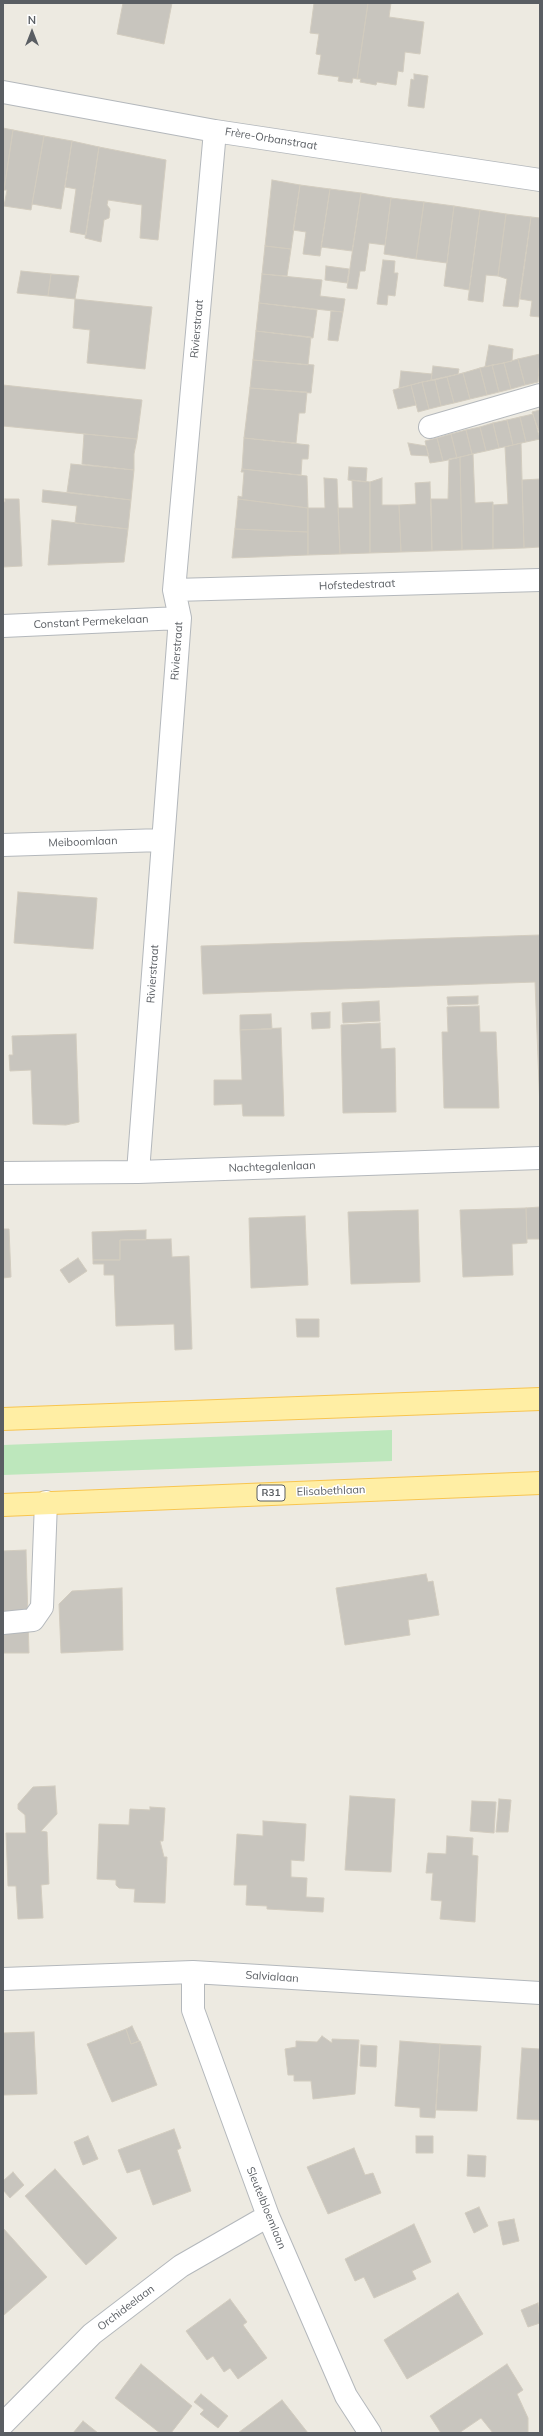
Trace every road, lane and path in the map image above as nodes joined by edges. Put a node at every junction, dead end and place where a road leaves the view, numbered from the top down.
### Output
1 (3, 92) edge
2 (215, 131) junction
3 (540, 180) edge
4 (540, 395) edge
5 (430, 427) dead end
6 (540, 580) edge
7 (174, 590) junction
8 (180, 618) junction
9 (3, 626) edge
10 (162, 840) junction
11 (3, 845) edge
12 (540, 1158) edge
13 (138, 1172) junction
14 (3, 1173) edge
15 (540, 1399) edge
16 (3, 1419) edge
17 (540, 1482) edge
18 (46, 1502) junction
19 (3, 1504) edge
20 (3, 1623) edge
21 (193, 1972) junction
22 (3, 1979) edge
23 (540, 1993) edge
24 (268, 2216) junction
25 (3, 2424) edge
26 (370, 2433) edge

1 - 2 street, Frère-Orbanstraat
2 - 3 street, Frère-Orbanstraat
2 - 7 street, Rivierstraat
4 - 5 street
6 - 7 street, Hofstedestraat
7 - 8 street, Rivierstraat
8 - 9 street, Constant Permekelaan
8 - 10 street, Rivierstraat
10 - 11 street, Meiboomlaan
10 - 13 street, Rivierstraat
12 - 13 street, Nachtegalenlaan
13 - 14 street, Nachtegalenlaan
15 - 16 main road
17 - 18 main road, Elisabethlaan / R31
18 - 19 main road, Elisabethlaan / R31
18 - 20 street
21 - 22 street, Salvialaan
21 - 23 street, Salvialaan
21 - 24 street, Sleutelbloemlaan
24 - 25 street, Orchideelaan
24 - 26 street, Sleutelbloemlaan

